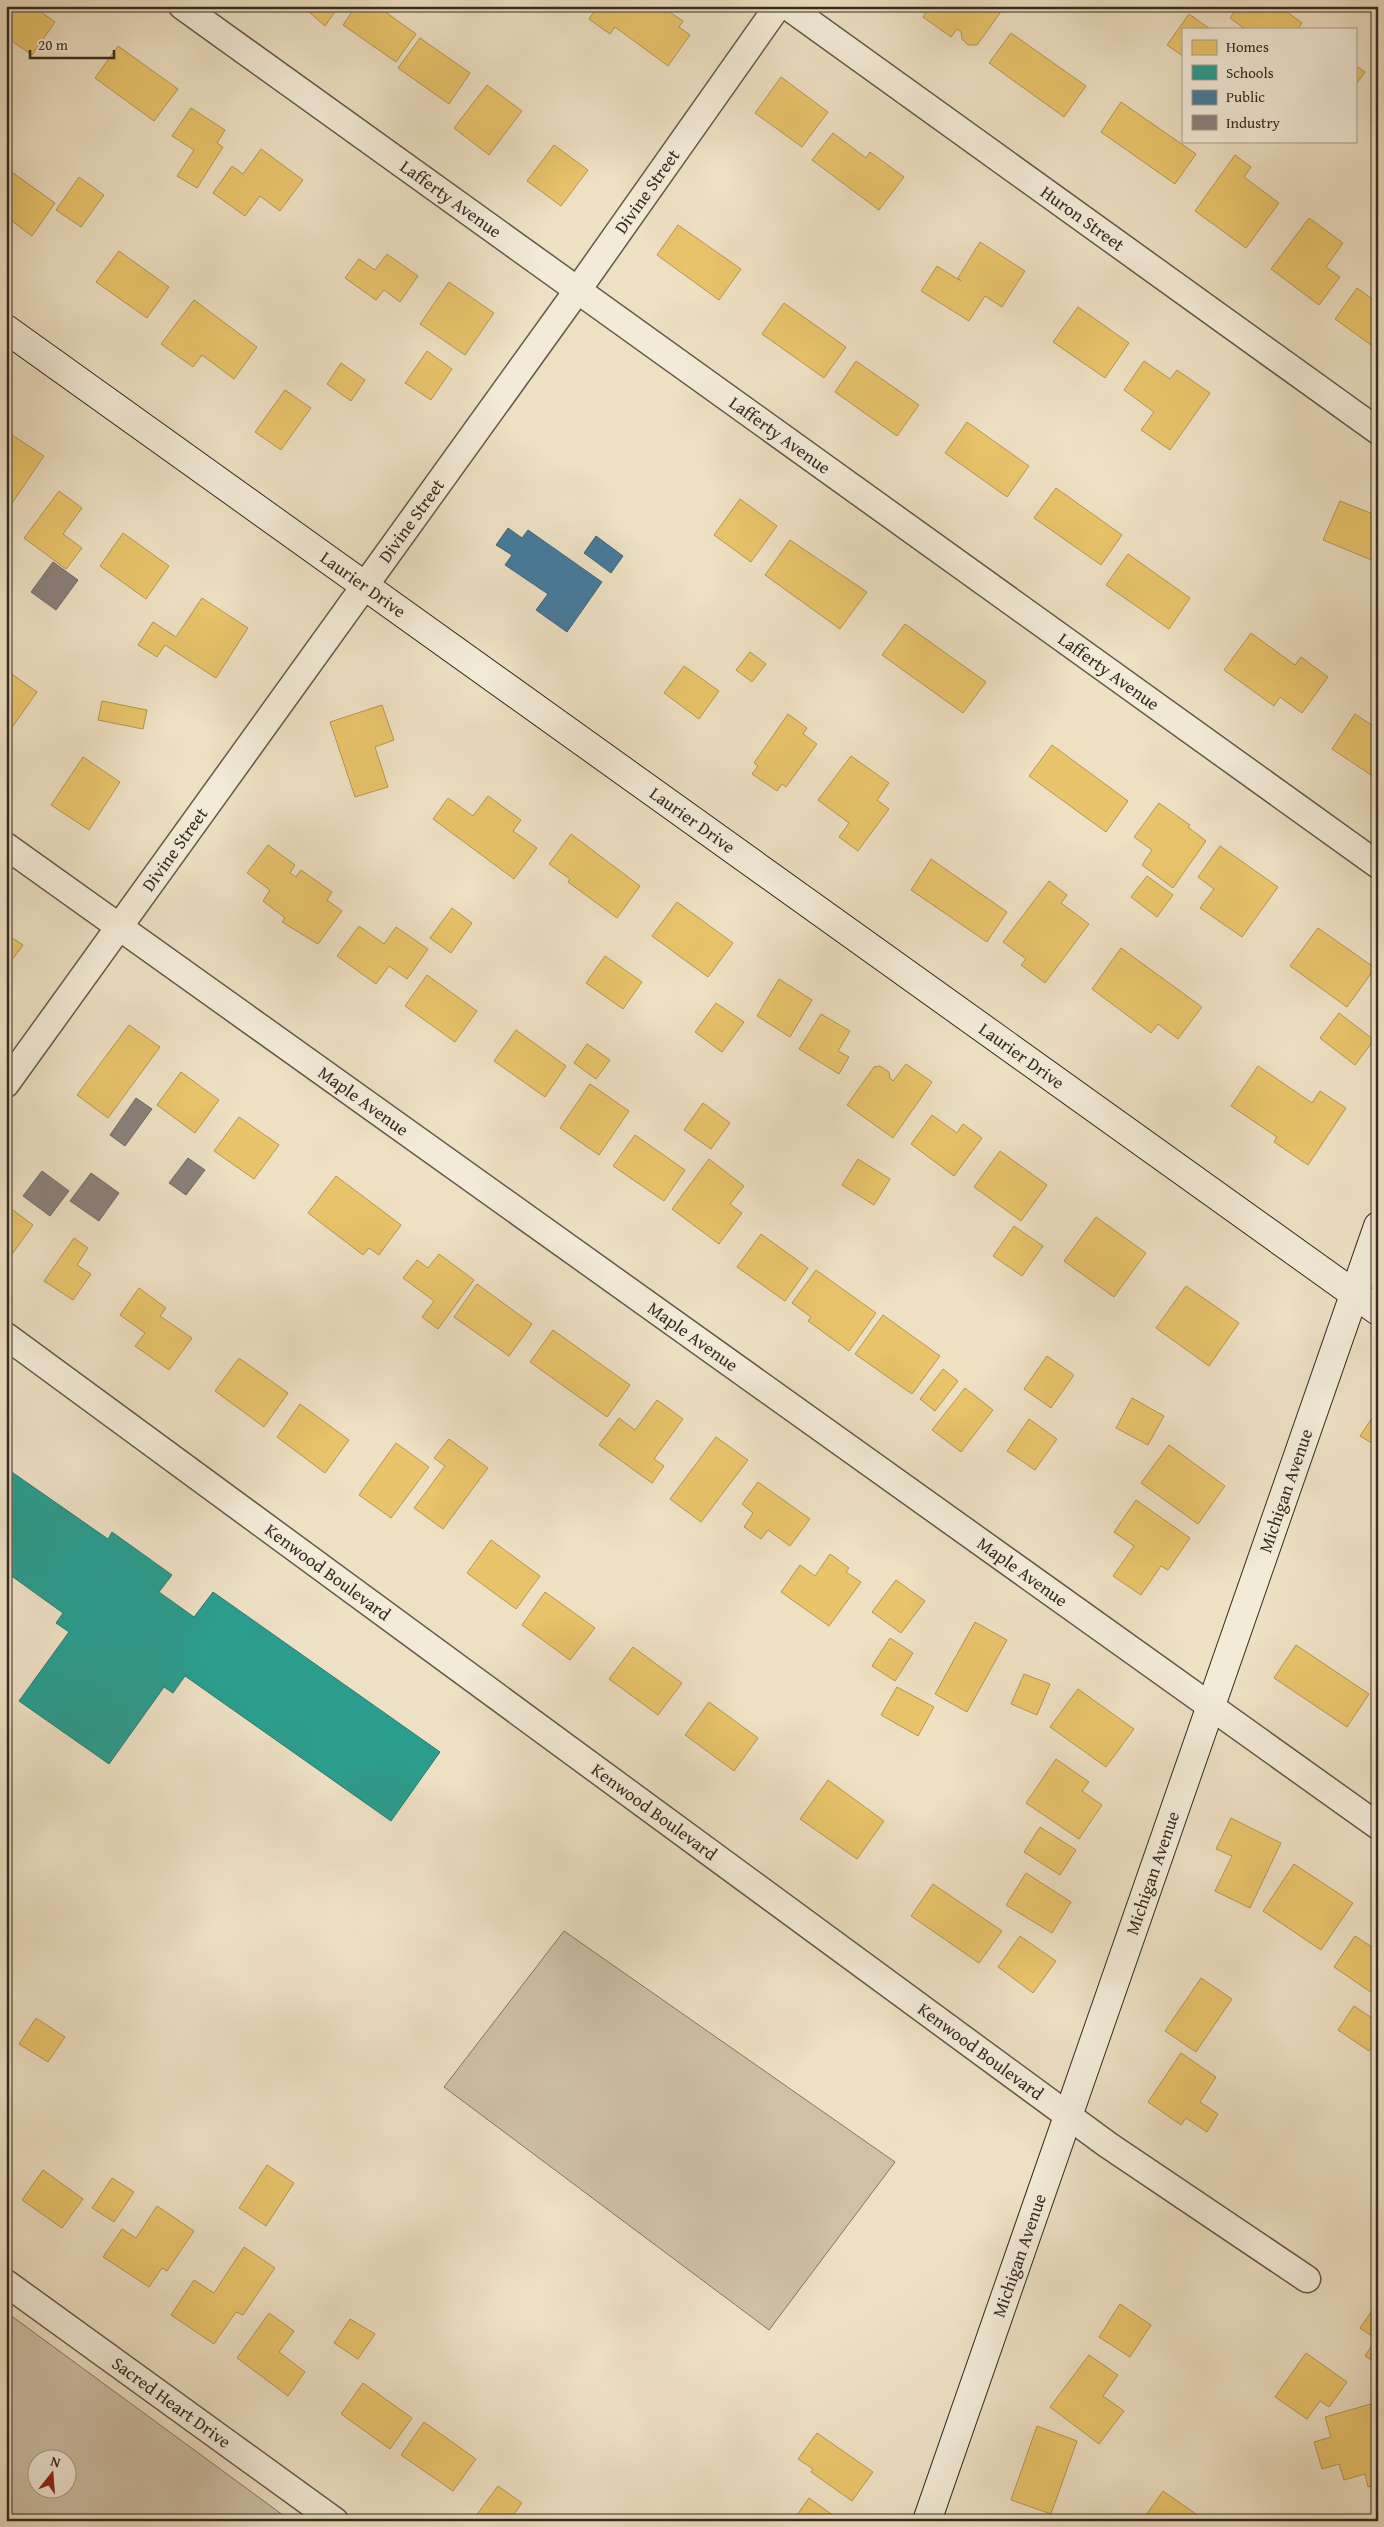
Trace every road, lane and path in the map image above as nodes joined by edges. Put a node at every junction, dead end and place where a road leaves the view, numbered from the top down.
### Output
1 (182, 6) edge
2 (778, 6) edge
3 (786, 6) edge
4 (577, 291) junction
5 (6, 329) edge
6 (1378, 431) edge
7 (363, 584) junction
8 (6, 846) edge
9 (1378, 864) edge
10 (118, 927) junction
11 (6, 1084) edge
12 (1378, 1226) edge
13 (1354, 1294) junction
14 (1378, 1311) edge
15 (6, 1336) edge
16 (1211, 1709) junction
17 (1378, 1826) edge
18 (1067, 2114) junction
19 (1307, 2279) dead end
20 (6, 2283) edge
21 (929, 2520) edge
22 (335, 2521) edge

1 - 4 street, Lafferty Avenue
2 - 4 street, Divine Street
3 - 6 street, Huron Street
4 - 7 street, Divine Street
4 - 9 street, Lafferty Avenue
5 - 7 street, Laurier Drive
7 - 10 street, Divine Street
7 - 13 street, Laurier Drive
8 - 10 street, Maple Avenue
10 - 11 street, Divine Street
10 - 16 street, Maple Avenue
12 - 13 street, Michigan Avenue
13 - 14 street, Laurier Drive
13 - 16 street, Michigan Avenue
15 - 18 street, Kenwood Boulevard
16 - 17 street, Maple Avenue
16 - 18 street, Michigan Avenue
18 - 19 street, Kenwood Boulevard
18 - 21 street, Michigan Avenue
20 - 22 street, Sacred Heart Drive

